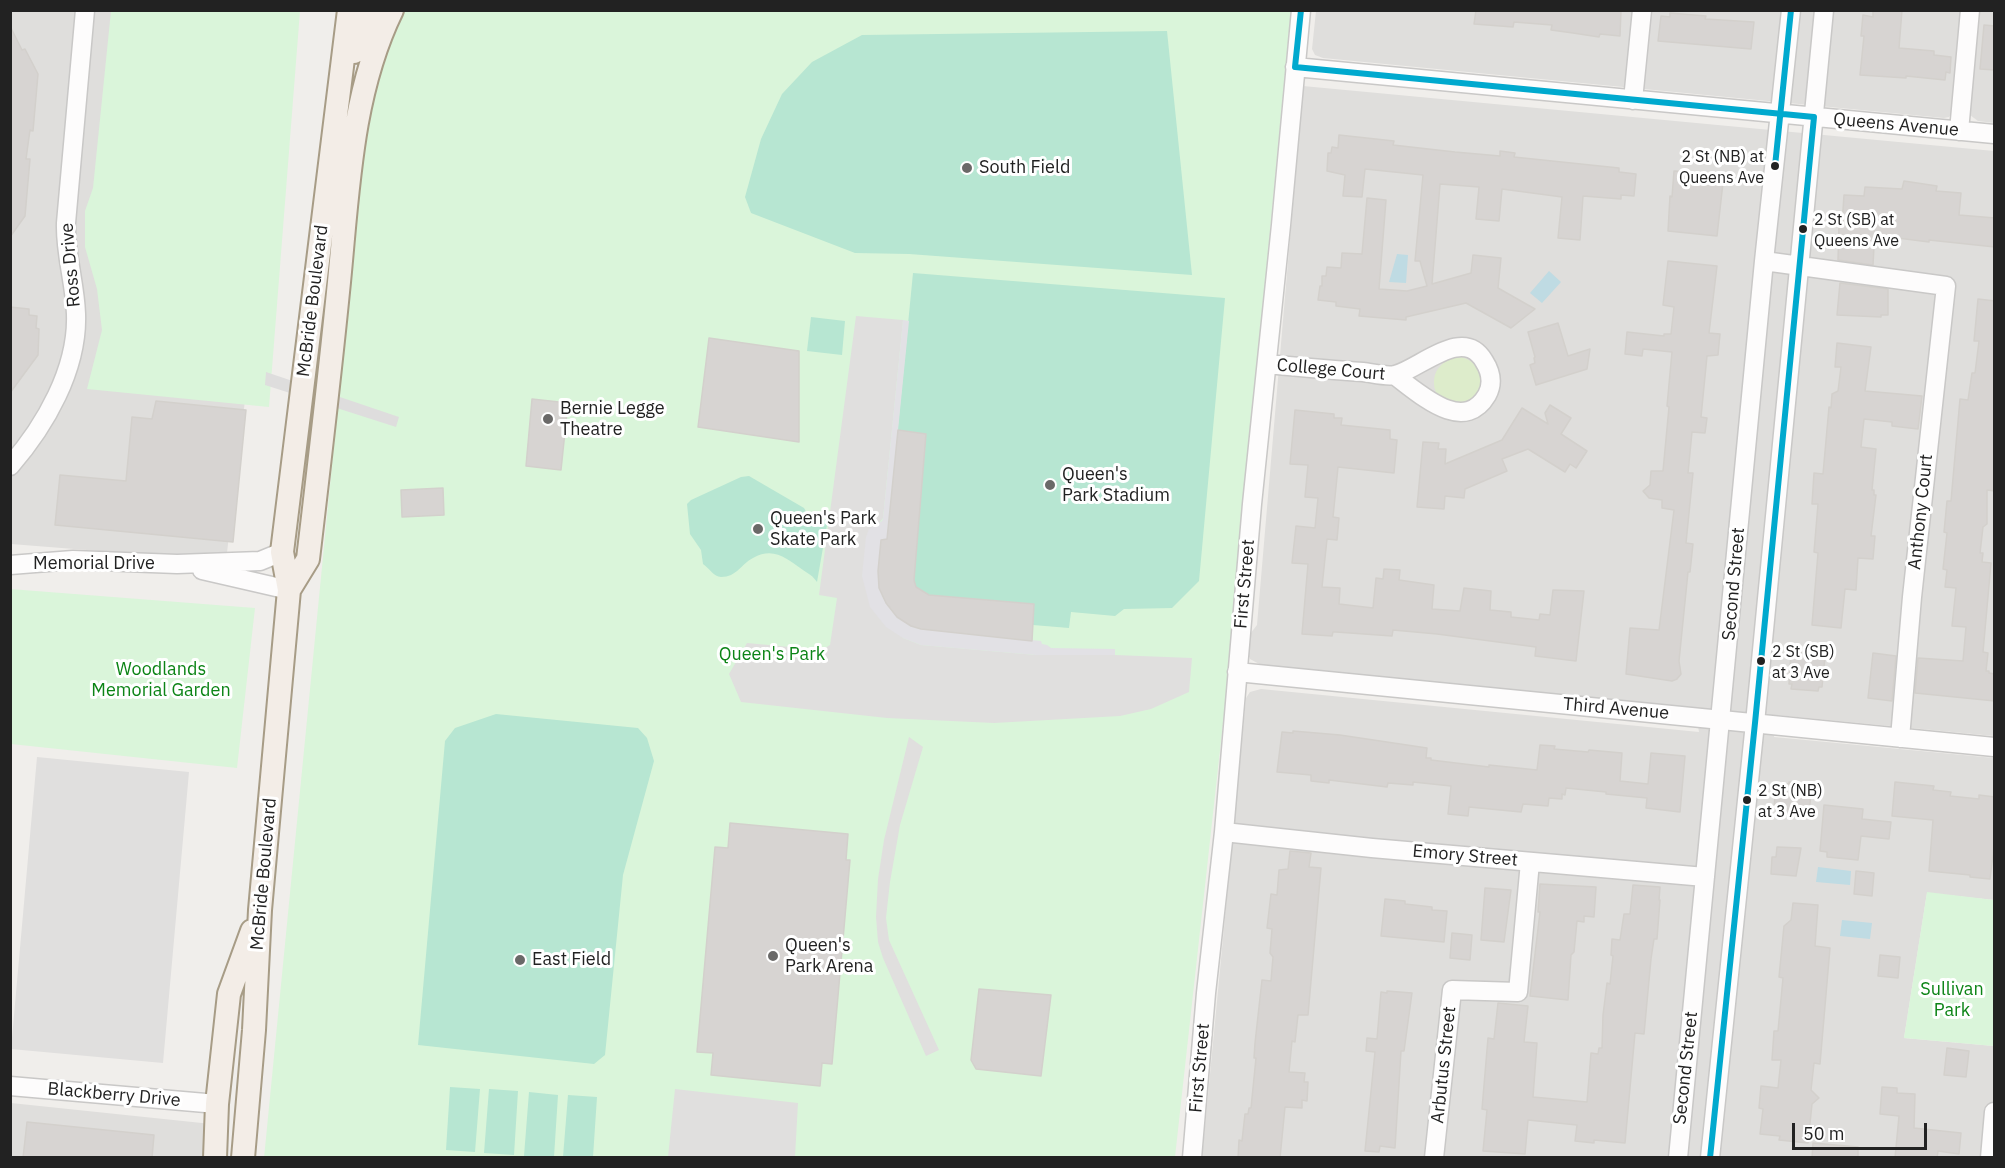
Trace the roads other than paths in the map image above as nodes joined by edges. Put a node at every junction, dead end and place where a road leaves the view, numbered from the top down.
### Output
1 (85, 10) edge
2 (349, 10) edge
3 (370, 10) edge
4 (392, 10) edge
5 (1301, 10) edge
6 (1642, 10) edge
7 (1791, 10) edge
8 (1824, 10) edge
9 (1970, 10) edge
10 (1295, 67) junction
11 (1633, 100) junction
12 (338, 105) junction
13 (1781, 114) junction
14 (1814, 117) junction
15 (1959, 131) junction
16 (1995, 134) edge
17 (1764, 261) junction
18 (1799, 266) junction
19 (1267, 364) junction
20 (1394, 375) junction
21 (10, 466) edge
22 (282, 552) junction
23 (177, 564) junction
24 (10, 565) edge
25 (289, 590) junction
26 (1237, 672) junction
27 (1721, 719) junction
28 (1755, 723) junction
29 (1900, 738) junction
30 (1995, 747) edge
31 (1224, 832) junction
32 (1530, 862) junction
33 (1705, 877) junction
34 (260, 910) junction
35 (10, 1086) edge
36 (217, 1104) junction
37 (1995, 1112) edge
38 (216, 1158) edge
39 (243, 1158) edge
40 (1192, 1158) edge
41 (1434, 1158) edge
42 (1678, 1158) edge
43 (1710, 1158) edge
44 (1990, 1158) edge

1 - 21 street, Ross Drive
2 - 12 main road, McBride Boulevard
3 - 12 main road
4 - 25 main road, McBride Boulevard
5 - 10 street, First Street
6 - 11 street
7 - 13 street, Second Street
8 - 14 street, Second Street
9 - 15 street
10 - 11 street, Queens Avenue
10 - 19 street, First Street
11 - 13 street, Queens Avenue
12 - 22 main road, McBride Boulevard
13 - 14 street, Queens Avenue
13 - 17 street, Second Street
14 - 15 street, Queens Avenue
14 - 18 street, Second Street
15 - 16 street, Queens Avenue
17 - 18 street
17 - 27 street, Second Street
18 - 28 street, Second Street
18 - 29 street, Anthony Court
19 - 20 street, College Court
19 - 26 street, First Street
20 - 20 street, College Court
22 - 23 street, Memorial Drive
22 - 25 main road, McBride Boulevard
23 - 24 street, Memorial Drive
23 - 25 street, Memorial Drive
25 - 34 main road, McBride Boulevard
26 - 27 street, Third Avenue
26 - 31 street, First Street
27 - 28 street, Third Avenue
27 - 33 street, Second Street
28 - 29 street, Third Avenue
28 - 43 street, Second Street
29 - 30 street, Third Avenue
31 - 32 street, Emory Street
31 - 40 street, First Street
32 - 33 street, Emory Street
32 - 41 street, Arbutus Street
33 - 42 street, Second Street
34 - 36 main road
34 - 39 main road, McBride Boulevard
35 - 36 street, Blackberry Drive
36 - 38 main road
37 - 44 street

